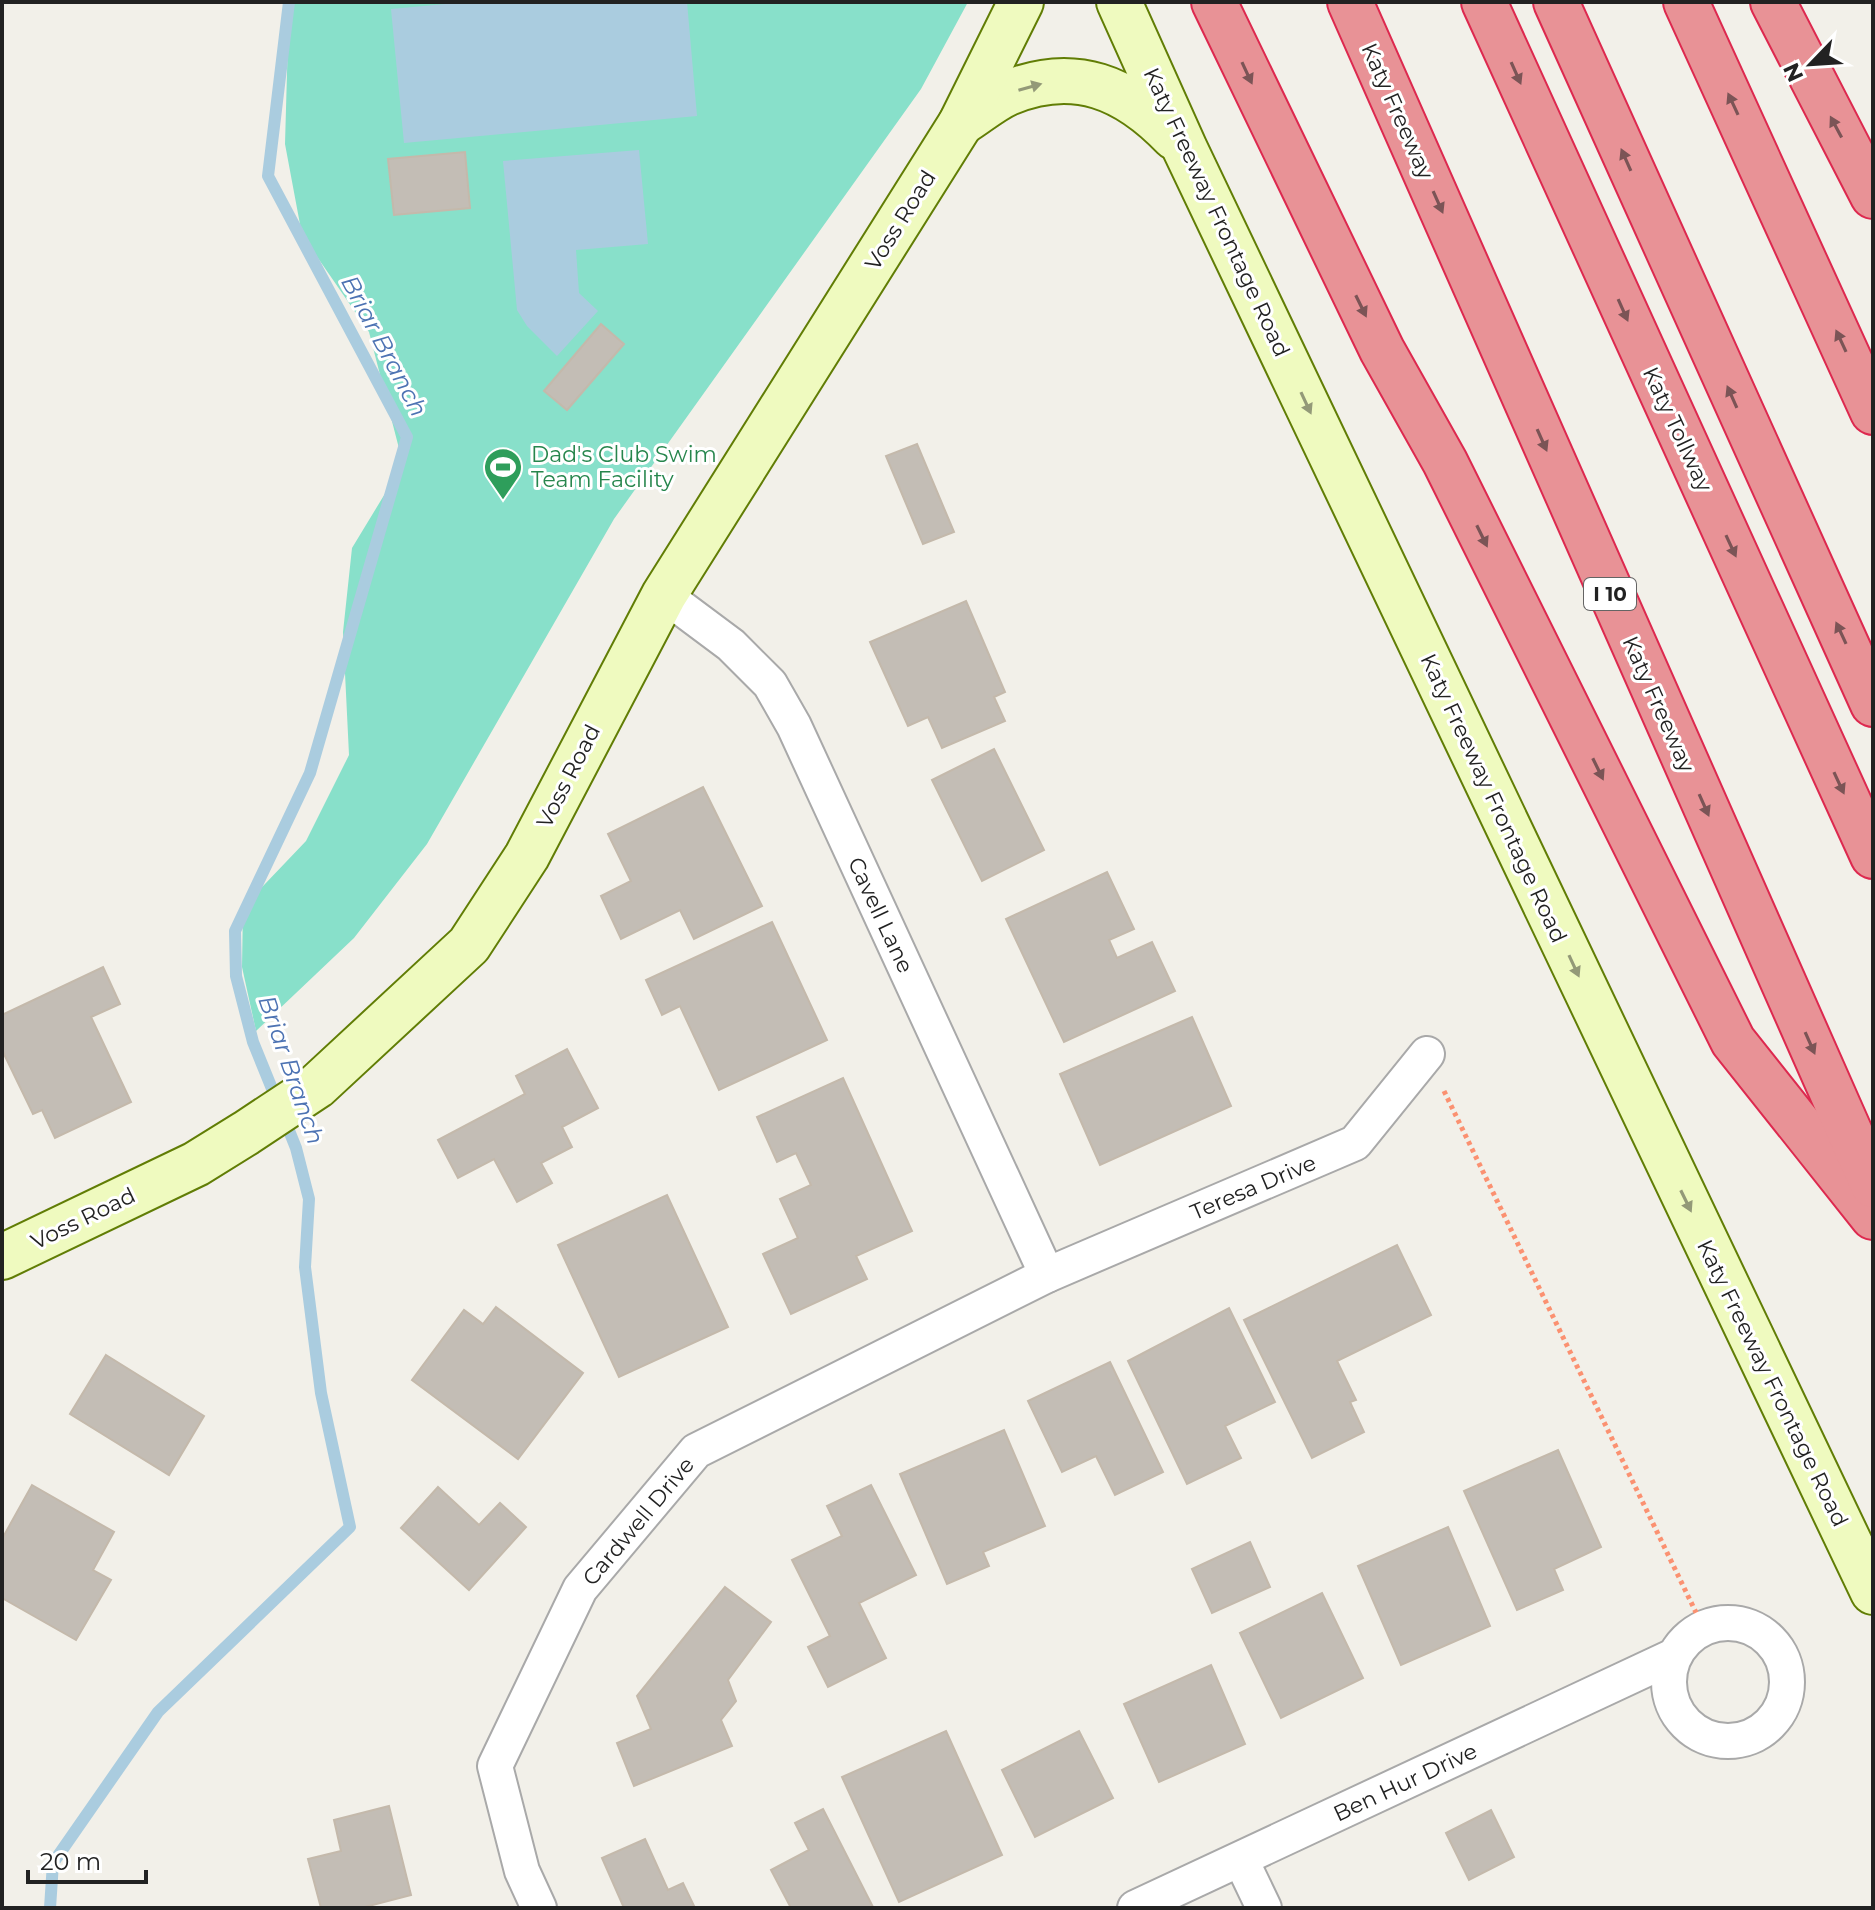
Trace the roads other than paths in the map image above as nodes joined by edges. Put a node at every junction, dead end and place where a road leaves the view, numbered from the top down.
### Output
1 (1021, 2) edge
2 (1119, 2) edge
3 (1214, 2) edge
4 (1350, 2) edge
5 (1484, 2) edge
6 (1556, 2) edge
7 (1686, 2) edge
8 (1773, 2) edge
9 (961, 123) junction
10 (1185, 149) junction
11 (1873, 196) edge
12 (1873, 412) edge
13 (664, 595) junction
14 (1873, 704) edge
15 (1873, 856) edge
16 (1427, 1054) road end
17 (1873, 1185) edge
18 (1873, 1217) edge
19 (2, 1257) edge
20 (1047, 1275) junction
21 (1873, 1592) edge
22 (1674, 1656) junction
23 (1241, 1860) junction
24 (539, 1908) edge
25 (1135, 1908) edge
26 (1264, 1908) edge

1 - 9 street, Voss Road
2 - 10 street, Katy Freeway Frontage Road
3 -> 18 highway
4 -> 17 highway, Katy Freeway / I 10
5 -> 15 highway, Katy Tollway
14 -> 6 highway
12 -> 7 highway
11 -> 8 highway
9 -> 10 street, Voss Road
9 - 13 street, Voss Road
10 -> 21 street, Katy Freeway Frontage Road
13 - 19 street, Voss Road
13 - 20 street, Cavell Lane
16 - 20 street, Teresa Drive
20 - 24 street, Cardwell Drive
22 - 22 street, Ben Hur Drive
22 - 23 street, Ben Hur Drive
23 - 25 street, Ben Hur Drive
23 - 26 street

